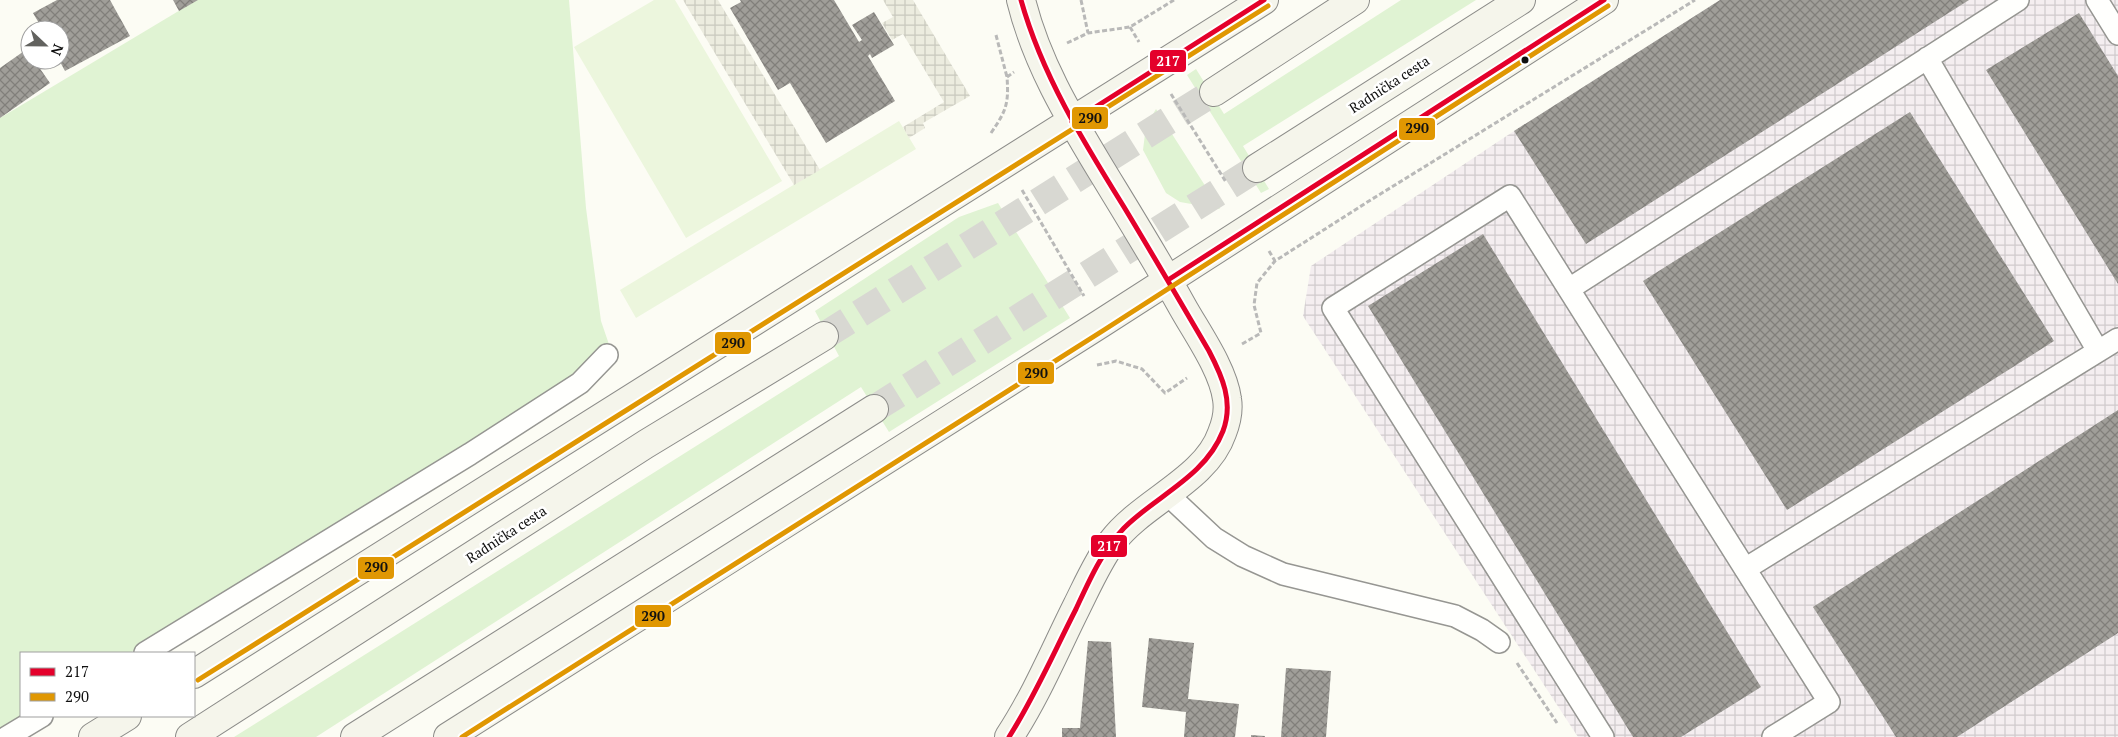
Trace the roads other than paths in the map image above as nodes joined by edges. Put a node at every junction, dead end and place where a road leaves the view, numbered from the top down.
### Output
1 (1021, 0) edge
2 (1264, 0) edge
3 (1355, 0) edge
4 (1521, 0) edge
5 (1604, 0) edge
6 (2018, 0) edge
7 (2097, 0) edge
8 (2118, 34) edge
9 (1927, 58) junction
10 (1214, 92) tunnel mouth
11 (1072, 122) junction
12 (1257, 168) tunnel mouth
13 (1168, 280) junction
14 (1569, 289) junction
15 (824, 336) tunnel mouth
16 (2118, 339) edge
17 (2098, 351) junction
18 (607, 355) dead end
19 (874, 409) tunnel mouth
20 (1166, 493) junction
21 (1745, 569) junction
22 (1499, 642) road end
23 (147, 652) edge
24 (195, 673) edge
25 (40, 717) edge
26 (125, 717) edge
27 (7, 737) edge
28 (93, 737) edge
29 (190, 737) edge
30 (355, 737) edge
31 (448, 737) edge
32 (1009, 737) edge
33 (1603, 737) edge
34 (1773, 737) edge

1 - 11 main road
2 - 11 main road
3 - 10 main road
4 - 12 main road, Radnička cesta
5 - 13 main road
6 - 9 lane
7 - 8 lane
9 - 14 lane
9 - 17 lane
11 - 13 main road
11 - 24 main road
13 - 20 main road
13 - 31 main road
14 - 21 lane
14 - 33 lane
15 - 29 main road, Radnička cesta
16 - 17 lane
17 - 21 lane
18 - 23 lane
19 - 30 main road
20 - 22 lane
20 - 32 main road
21 - 34 lane
25 - 27 lane
26 - 28 main road

